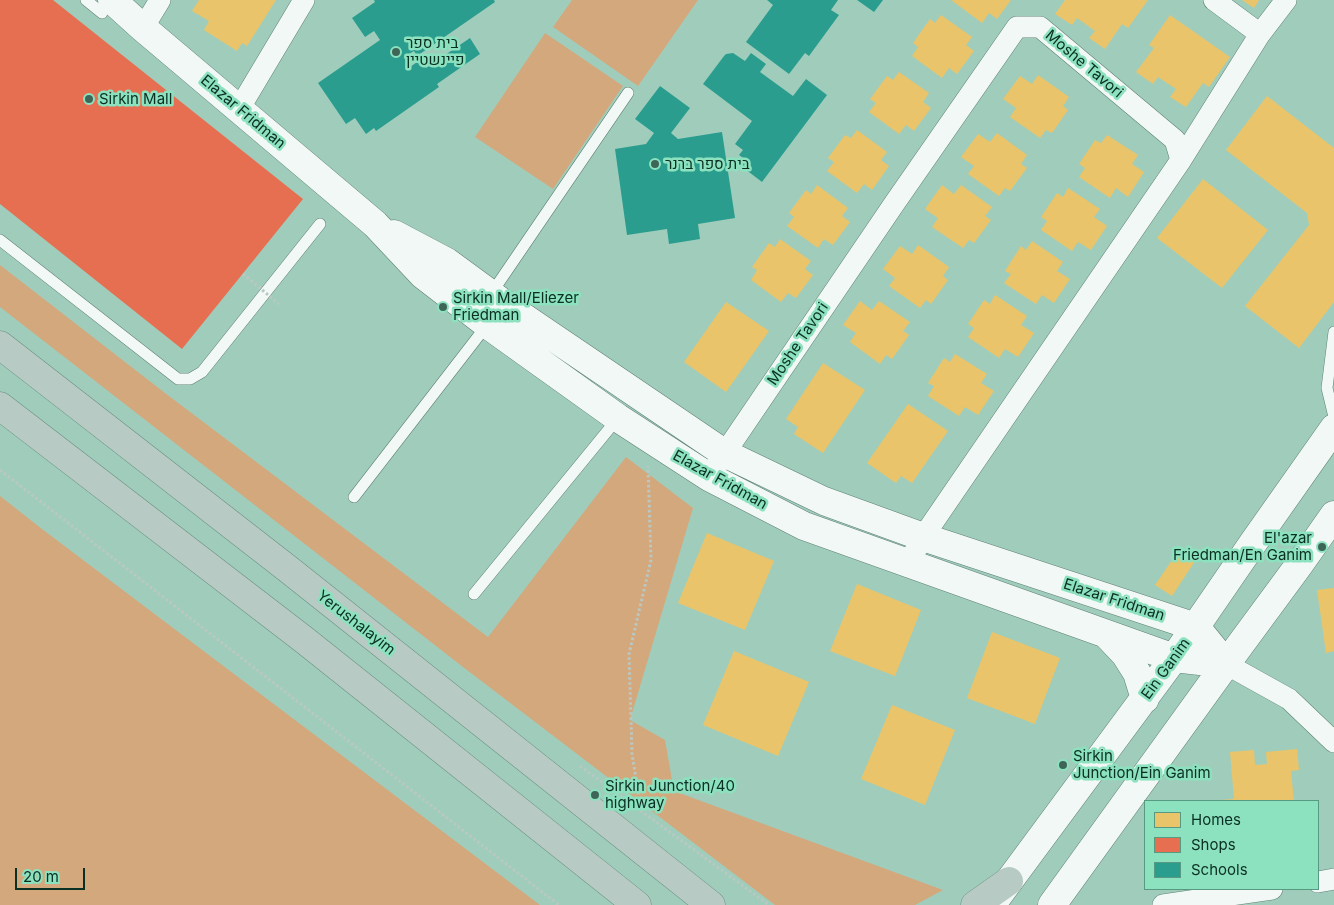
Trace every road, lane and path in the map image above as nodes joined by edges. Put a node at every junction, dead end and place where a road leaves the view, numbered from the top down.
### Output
1 (86, 0) edge
2 (160, 0) edge
3 (304, 0) edge
4 (1214, 0) edge
5 (1286, 0) edge
6 (107, 7) edge
7 (143, 28) junction
8 (1260, 34) junction
9 (628, 93) dead end
10 (239, 109) junction
11 (1181, 160) junction
12 (320, 224) dead end
13 (375, 224) junction
14 (0, 240) edge
15 (243, 274) dead end
16 (491, 294) junction
17 (279, 304) dead end
18 (488, 325) junction
19 (1334, 332) edge
20 (0, 345) edge
21 (0, 406) edge
22 (1334, 417) edge
23 (618, 418) junction
24 (1334, 428) edge
25 (647, 437) junction
26 (724, 453) junction
27 (0, 470) edge
28 (709, 477) junction
29 (354, 498) dead end
30 (1334, 515) edge
31 (923, 537) junction
32 (909, 562) junction
33 (474, 594) dead end
34 (1196, 627) junction
35 (1104, 632) junction
36 (1174, 658) junction
37 (1226, 664) junction
38 (1144, 699) junction
39 (1334, 742) edge
40 (641, 810) dead end
41 (1334, 879) edge
42 (1009, 881) junction
43 (1319, 882) edge
44 (1265, 890) edge
45 (559, 905) edge
46 (636, 905) edge
47 (711, 905) edge
48 (975, 905) edge
49 (990, 905) edge
50 (1052, 905) edge
51 (1164, 905) edge

1 - 6 lane
2 - 7 street
3 - 10 street
4 - 8 street
5 - 8 street
6 - 7 street, Elazar Fridman
7 - 10 street, Elazar Fridman
8 - 11 street
9 - 16 lane
10 - 13 street, Elazar Fridman
11 - 26 street, Moshe Tavori
11 - 31 street
12 - 14 lane
13 - 16 street, Elazar Fridman
13 - 18 street, Elazar Fridman
15 - 17 path, bridge
16 - 26 street, Elazar Fridman
18 - 23 street, Elazar Fridman
18 - 29 lane
19 - 22 lane
20 - 47 highway, Yerushalayim
21 - 46 highway
23 - 25 street, Elazar Fridman
23 - 33 lane
24 - 34 street, Ein Ganim
25 - 28 street, Elazar Fridman
25 - 40 path
26 - 28 street, Moshe Tavori
26 - 31 street, Elazar Fridman
27 - 45 path
28 - 32 street, Elazar Fridman
30 - 37 street
31 - 32 street
31 - 34 street, Elazar Fridman
32 - 35 street, Elazar Fridman
34 - 36 street, Ein Ganim
34 - 37 street
35 - 36 street, Elazar Fridman
35 - 38 street
36 - 37 street, Elazar Fridman
36 - 38 street, Ein Ganim
37 - 39 street
37 - 50 street
38 - 42 street, Ein Ganim
41 - 43 street
42 - 48 highway
42 - 49 street, Ein Ganim
44 - 51 street

